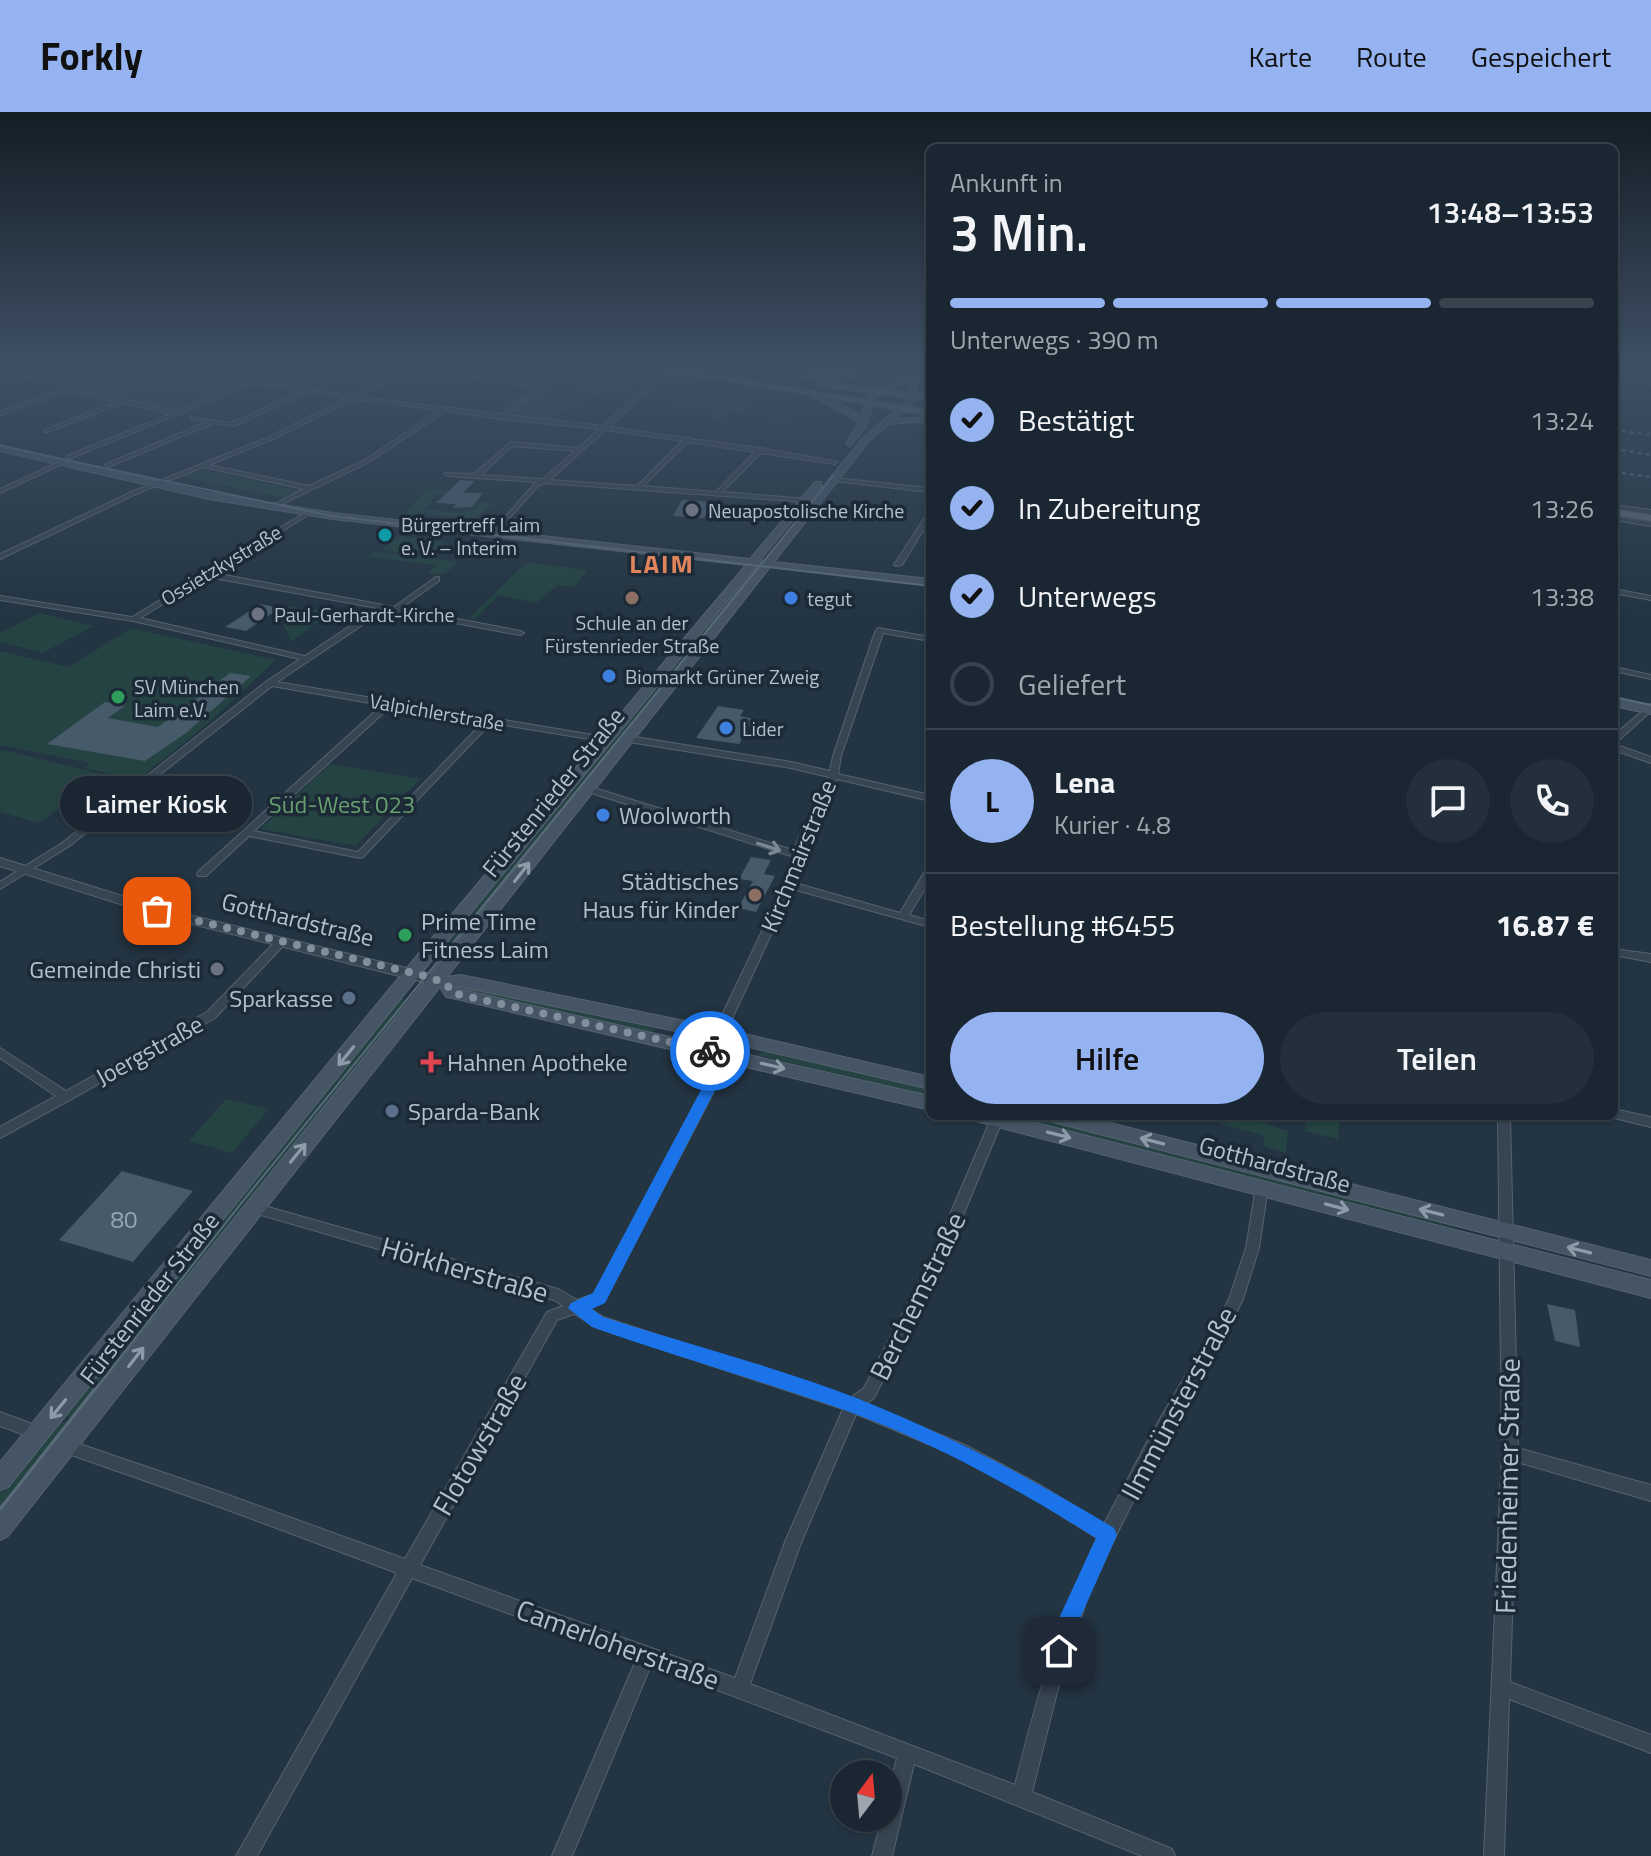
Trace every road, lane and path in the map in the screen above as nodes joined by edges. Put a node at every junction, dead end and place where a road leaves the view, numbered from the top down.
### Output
1 (2, 448) edge
2 (23, 448) edge
3 (93, 448) edge
4 (149, 448) edge
5 (243, 448) edge
6 (386, 448) edge
7 (506, 448) edge
8 (569, 448) edge
9 (678, 448) edge
10 (749, 448) edge
11 (846, 448) edge
12 (859, 448) edge
13 (577, 449) joint
14 (760, 450) junction
15 (66, 460) junction
16 (835, 462) junction
17 (108, 465) junction
18 (205, 466) junction
19 (447, 474) dead end
20 (476, 476) junction
21 (170, 479) junction
22 (834, 480) junction
23 (542, 482) junction
24 (153, 484) junction
25 (308, 488) junction
26 (637, 489) junction
27 (926, 490) edge
28 (0, 491) edge
29 (719, 492) junction
30 (805, 500) junction
31 (278, 504) junction
32 (306, 511) junction
33 (1618, 513) edge
34 (1651, 518) edge
35 (926, 520) edge
36 (920, 529) junction
37 (926, 530) edge
38 (493, 534) junction
39 (0, 557) edge
40 (898, 565) dead end
41 (759, 566) junction
42 (206, 574) junction
43 (436, 579) dead end
44 (926, 582) edge
45 (926, 589) edge
46 (1618, 592) edge
47 (0, 598) edge
48 (1651, 598) edge
49 (384, 607) junction
50 (397, 608) junction
51 (133, 619) junction
52 (520, 633) dead end
53 (926, 638) edge
54 (304, 658) junction
55 (1618, 670) edge
56 (1651, 677) edge
57 (270, 683) junction
58 (1618, 693) edge
59 (1618, 702) edge
60 (388, 704) junction
61 (1650, 706) edge
62 (488, 721) junction
63 (1618, 736) edge
64 (605, 740) junction
65 (636, 740) junction
66 (1618, 748) edge
67 (1651, 760) edge
68 (832, 774) junction
69 (588, 789) junction
70 (926, 797) edge
71 (248, 833) junction
72 (796, 854) junction
73 (0, 862) edge
74 (26, 870) junction
75 (202, 874) dead end
76 (926, 878) edge
77 (789, 885) junction
78 (0, 886) edge
79 (903, 917) junction
80 (926, 923) edge
81 (280, 943) junction
82 (1618, 953) edge
83 (1651, 958) edge
84 (412, 973) junction
85 (441, 981) junction
86 (663, 1022) junction
87 (719, 1034) junction
88 (652, 1038) junction
89 (0, 1052) edge
90 (727, 1055) junction
91 (926, 1082) edge
92 (66, 1097) junction
93 (926, 1102) edge
94 (1618, 1115) edge
95 (989, 1120) edge
96 (998, 1120) edge
97 (1071, 1120) edge
98 (1504, 1120) edge
99 (1651, 1122) edge
100 (0, 1133) edge
101 (1262, 1187) junction
102 (254, 1208) junction
103 (1507, 1241) junction
104 (1651, 1268) edge
105 (1651, 1289) edge
106 (577, 1308) junction
107 (852, 1405) junction
108 (0, 1419) edge
109 (38, 1433) junction
110 (65, 1446) junction
111 (1510, 1453) junction
112 (0, 1479) edge
113 (1651, 1493) edge
114 (0, 1528) edge
115 (1107, 1535) junction
116 (407, 1568) junction
117 (647, 1655) junction
118 (740, 1688) junction
119 (1502, 1688) junction
120 (1651, 1744) edge
121 (908, 1752) junction
122 (1022, 1796) junction
123 (246, 1856) edge
124 (562, 1856) edge
125 (882, 1856) edge
126 (1164, 1856) edge
127 (1494, 1856) edge

1 - 15 main road
2 - 15 main road
3 - 15 street
4 - 17 street
5 - 18 street
6 - 25 street
7 - 20 street
8 - 13 street
9 - 26 street
10 - 14 street
11 - 16 main road, Fürstenrieder Straße
12 - 22 main road, Fürstenrieder Straße
13 - 23 street
14 - 16 street
14 - 29 street
15 - 17 main road
15 - 24 main road
15 - 28 street
16 - 30 main road, Fürstenrieder Straße
17 - 21 main road
18 - 21 street
18 - 25 street
19 - 20 street
20 - 23 street
21 - 24 street
21 - 31 main road
22 - 27 street
22 - 41 main road, Fürstenrieder Straße
23 - 26 street
23 - 38 street
24 - 32 main road
24 - 39 street
25 - 31 street
26 - 29 street
29 - 30 street
30 - 41 main road, Fürstenrieder Straße
31 - 32 main road
32 - 38 main road
32 - 42 street, Ossietzkystraße
33 - 34 main road
35 - 36 street
36 - 37 street
36 - 40 street
38 - 41 main road
41 - 44 main road
41 - 45 main road
41 - 64 main road, Fürstenrieder Straße
41 - 65 main road, Fürstenrieder Straße
42 - 49 street
42 - 51 street, Ossietzkystraße
43 - 50 street
46 - 48 street
47 - 51 street
49 - 50 street
49 - 54 street
50 - 52 street
51 - 54 street
53 - 68 street, Kirchmairstraße
54 - 57 street
55 - 56 street
57 - 60 street, Valpichlerstraße
57 - 74 street
58 - 61 main road
59 - 61 main road
60 - 62 street, Valpichlerstraße
60 - 71 street
61 - 63 street
62 - 64 street, Valpichlerstraße
62 - 71 street
64 - 84 main road, Fürstenrieder Straße
65 - 68 street
65 - 69 main road, Fürstenrieder Straße
66 - 67 street
68 - 70 street
68 - 72 street, Kirchmairstraße
69 -> 72 street
85 -> 69 main road, Fürstenrieder Straße
71 - 75 street
72 - 77 street, Kirchmairstraße
73 - 74 street, Gotthardstraße
74 - 78 street
74 - 81 street, Gotthardstraße
76 - 79 street
77 - 79 street
77 - 87 street, Kirchmairstraße
79 - 80 street
81 - 84 street, Gotthardstraße
81 - 92 street, Joergstraße
82 - 83 street
84 - 85 street, Gotthardstraße
84 -> 109 main road, Fürstenrieder Straße
85 - 86 main road, Gotthardstraße
85 - 88 main road, Gotthardstraße
102 -> 85 main road, Fürstenrieder Straße
86 - 87 main road, Gotthardstraße
86 - 88 main road
87 - 91 main road, Gotthardstraße
88 - 90 main road, Gotthardstraße
89 - 92 street
90 -> 93 main road, Gotthardstraße
90 - 106 street, Flotowstraße
92 - 100 street, Joergstraße
94 - 99 street
95 - 107 street, Berchemstraße
96 -> 101 main road, Gotthardstraße
103 -> 97 main road, Gotthardstraße
98 - 103 street, Friedenheimer Straße
101 -> 103 main road, Gotthardstraße
101 - 115 street, Ilmmünsterstraße
102 - 106 street, Hörkherstraße
110 -> 102 main road, Fürstenrieder Straße
104 -> 103 main road
103 - 105 main road
103 - 111 street, Friedenheimer Straße
106 - 107 street, Hörkherstraße
106 - 116 street, Flotowstraße
107 - 115 street, Hörkherstraße
107 - 118 street, Berchemstraße
108 - 109 street
109 - 112 main road, Fürstenrieder Straße
110 - 114 main road, Fürstenrieder Straße
110 - 116 street, Camerloherstraße
111 - 113 street
111 - 119 street, Friedenheimer Straße
115 - 122 street, Ilmmünsterstraße
116 - 117 street, Camerloherstraße
116 - 123 street, Flotowstraße
117 - 118 street, Camerloherstraße
117 - 124 street
118 - 121 street, Camerloherstraße
119 - 120 street
119 - 127 street, Friedenheimer Straße
121 - 122 street, Camerloherstraße
121 - 125 street
122 - 126 street, Camerloherstraße

